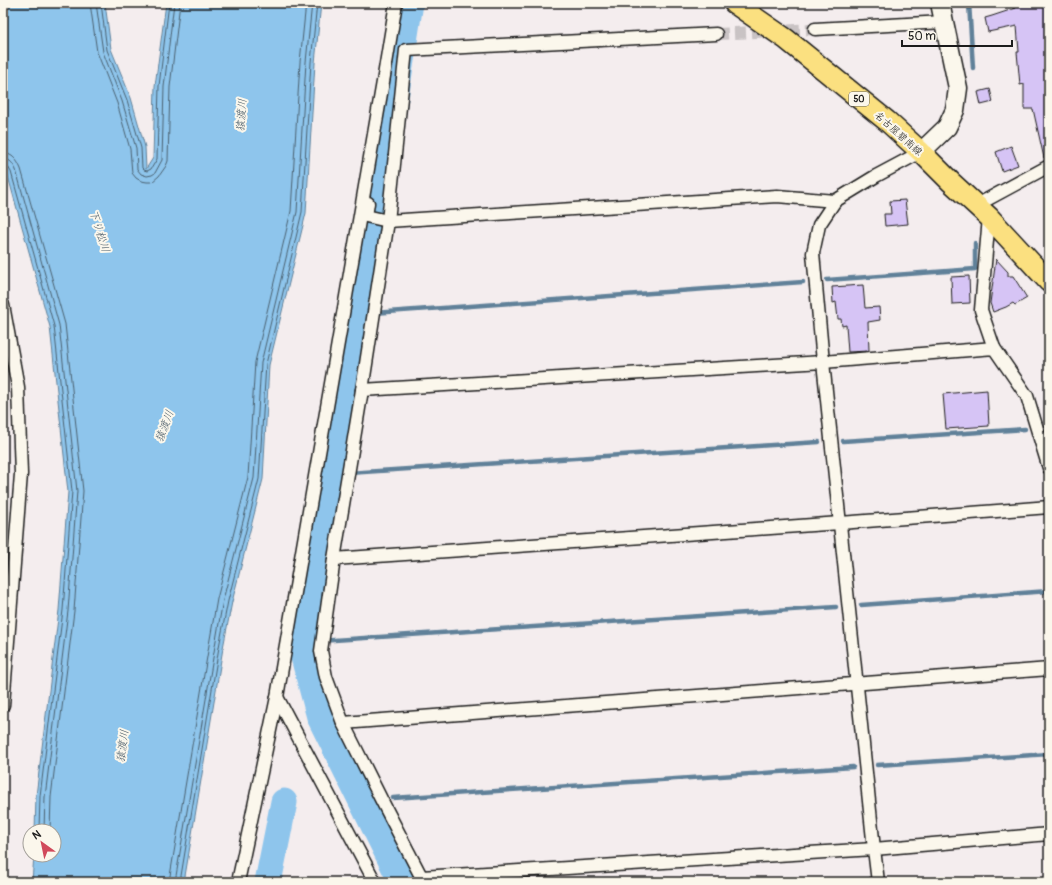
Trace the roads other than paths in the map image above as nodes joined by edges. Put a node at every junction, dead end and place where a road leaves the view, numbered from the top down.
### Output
1 (396, 3) edge
2 (734, 3) edge
3 (940, 3) edge
4 (944, 22) junction
5 (815, 28) tunnel mouth
6 (716, 34) tunnel mouth
7 (371, 149) junction
8 (921, 152) junction
9 (1049, 166) edge
10 (835, 201) junction
11 (983, 211) junction
12 (388, 221) junction
13 (1049, 282) edge
14 (3, 305) edge
15 (994, 348) junction
16 (823, 362) junction
17 (362, 390) junction
18 (1049, 468) edge
19 (1049, 507) edge
20 (840, 523) junction
21 (334, 559) junction
22 (1049, 669) edge
23 (856, 684) junction
24 (277, 697) junction
25 (3, 705) edge
26 (343, 723) junction
27 (1049, 834) edge
28 (874, 849) junction
29 (423, 879) edge
30 (238, 882) edge
31 (375, 882) edge
32 (878, 882) edge

1 - 7 street
2 - 8 main road, 名古屋碧南線 / 50
3 - 4 main road
4 - 5 street
4 - 8 main road
6 - 12 street
7 - 12 street
7 - 24 street
8 - 10 street
8 - 11 main road, 名古屋碧南線 / 50
9 - 11 street
10 - 12 street
10 - 16 street
11 - 13 main road, 名古屋碧南線 / 50
11 - 15 street
12 - 17 street
14 - 25 street
15 - 16 street
15 - 18 street
16 - 17 street
16 - 20 street
17 - 21 street
19 - 20 street
20 - 21 street
20 - 23 street
21 - 26 street
22 - 23 street
23 - 26 street
23 - 28 street
24 - 30 street
24 - 31 street
26 - 29 street
27 - 28 street
28 - 29 street
28 - 32 street

